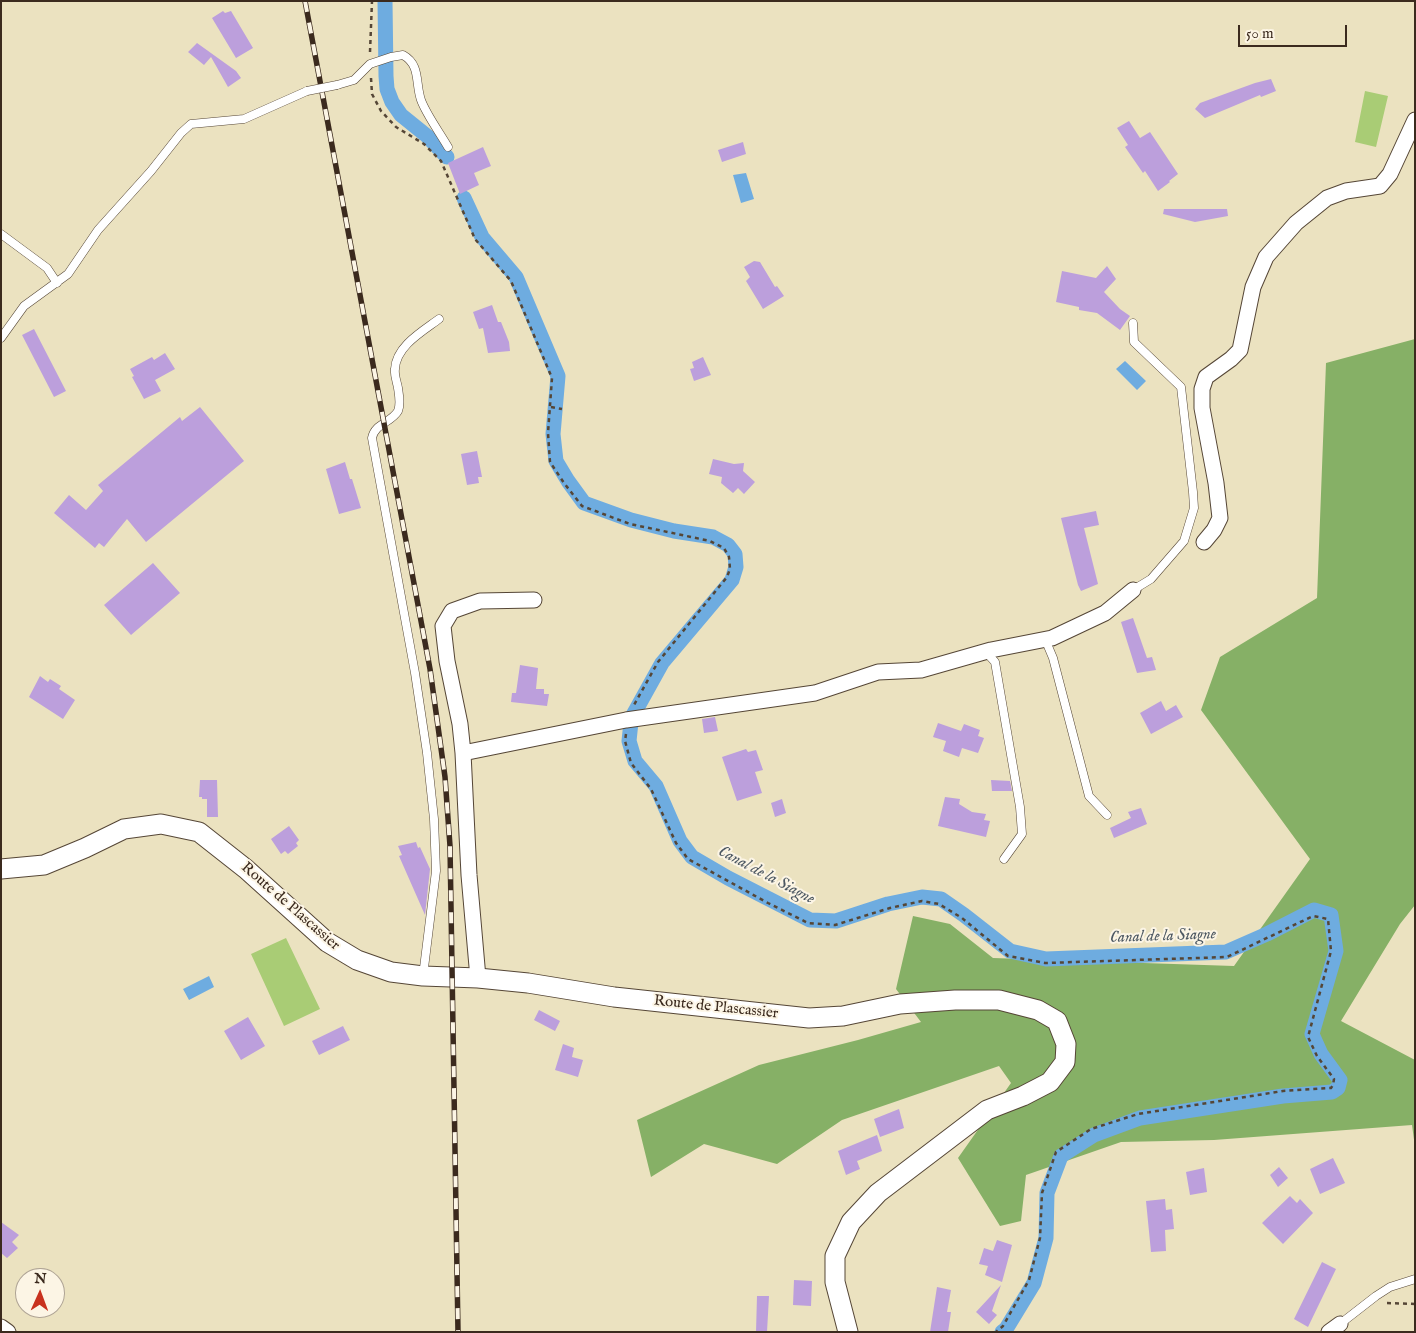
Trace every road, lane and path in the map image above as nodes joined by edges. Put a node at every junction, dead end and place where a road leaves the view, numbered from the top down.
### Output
1 (372, 1) edge
2 (370, 64) junction
3 (1415, 120) edge
4 (448, 147) dead end
5 (1, 234) edge
6 (57, 283) junction
7 (439, 318) dead end
8 (1133, 323) dead end
9 (1, 338) edge
10 (551, 407) junction
11 (562, 409) dead end
12 (1204, 542) dead end
13 (1133, 590) joint
14 (534, 600) dead end
15 (1045, 639) junction
16 (985, 652) junction
17 (626, 720) junction
18 (463, 753) junction
19 (1106, 815) dead end
20 (1004, 859) dead end
21 (1, 869) edge
22 (423, 976) junction
23 (478, 978) junction
24 (1415, 1279) edge
25 (1415, 1304) edge
26 (1365, 1305) junction
27 (1, 1327) edge
28 (1335, 1328) edge
29 (8, 1332) edge
30 (848, 1332) edge
31 (996, 1332) edge

1 - 2 path
2 - 4 lane
2 - 6 lane, bridge
2 - 10 path
3 - 12 street
5 - 6 lane
6 - 9 lane
7 - 22 lane
8 - 13 lane
10 - 11 path
10 - 17 path
13 - 15 street
14 - 18 street
15 - 16 street
15 - 19 lane
16 - 17 street
16 - 20 lane
17 - 18 street
17 - 31 path
18 - 23 street
21 - 22 street, Route de Plascassier
22 - 23 street, Route de Plascassier
23 - 30 street, Route de Plascassier
24 - 26 lane
25 - 26 path
26 - 28 lane
27 - 29 street

